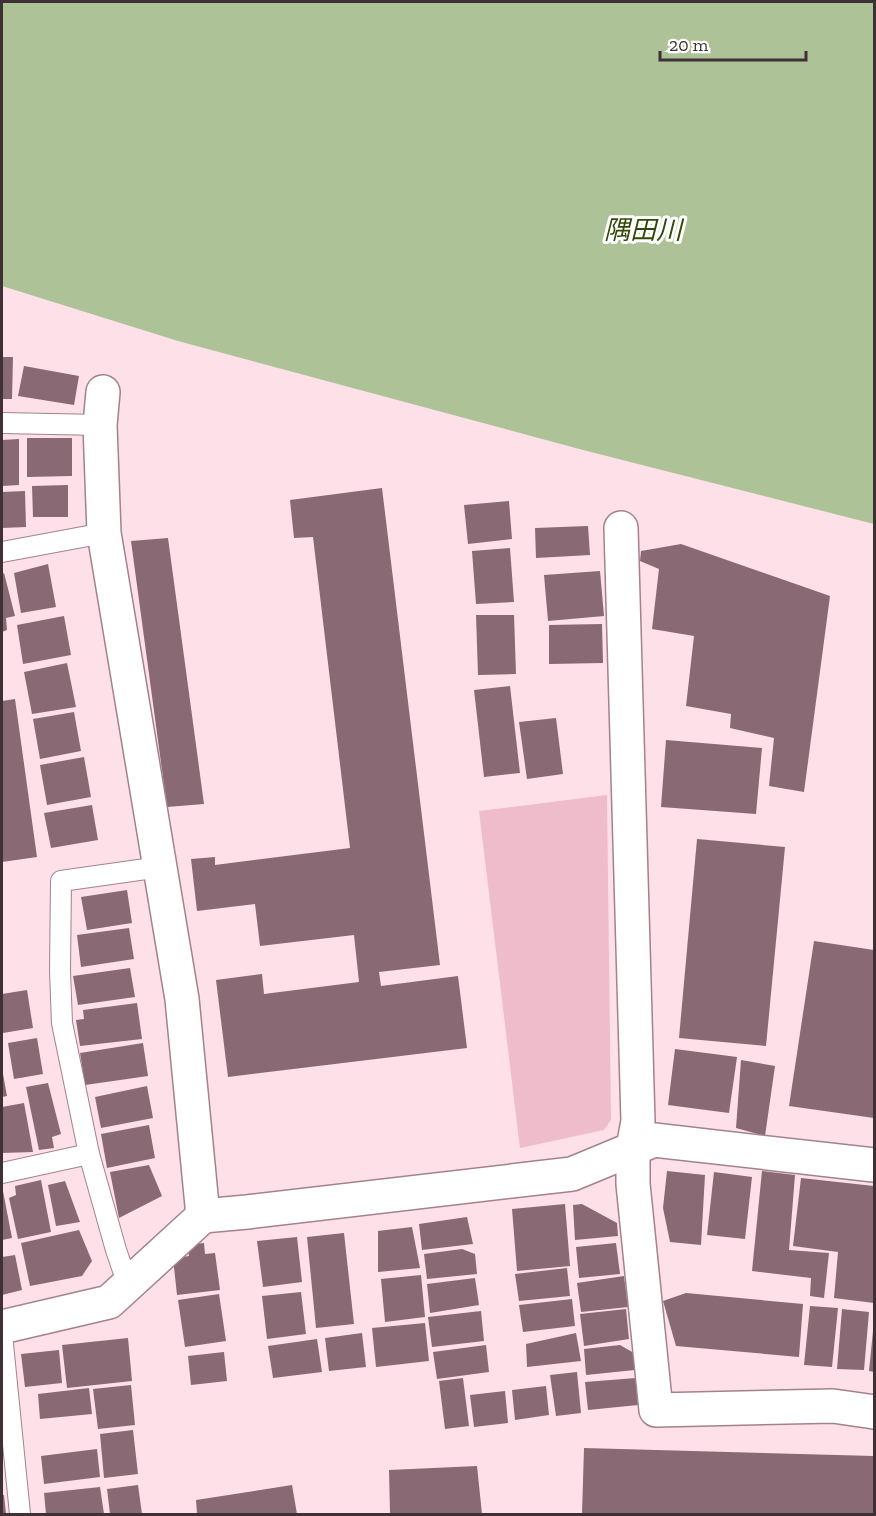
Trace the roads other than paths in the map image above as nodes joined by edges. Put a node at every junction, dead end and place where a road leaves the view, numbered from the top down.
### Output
1 (103, 392) dead end
2 (2, 423) edge
3 (100, 425) junction
4 (621, 528) dead end
5 (104, 533) junction
6 (2, 552) edge
7 (160, 867) junction
8 (633, 1148) junction
9 (89, 1154) junction
10 (874, 1165) edge
11 (2, 1173) edge
12 (203, 1216) junction
13 (128, 1285) junction
14 (2, 1327) edge
15 (2, 1334) edge
16 (874, 1412) edge
17 (20, 1515) edge

1 - 3 street
2 - 3 lane
3 - 5 street
4 - 8 street
5 - 6 lane
5 - 7 street
7 - 9 lane
7 - 12 street
8 - 10 street
8 - 12 street
8 - 16 street
9 - 11 lane
9 - 13 lane
12 - 13 street
13 - 14 street
15 - 17 lane

